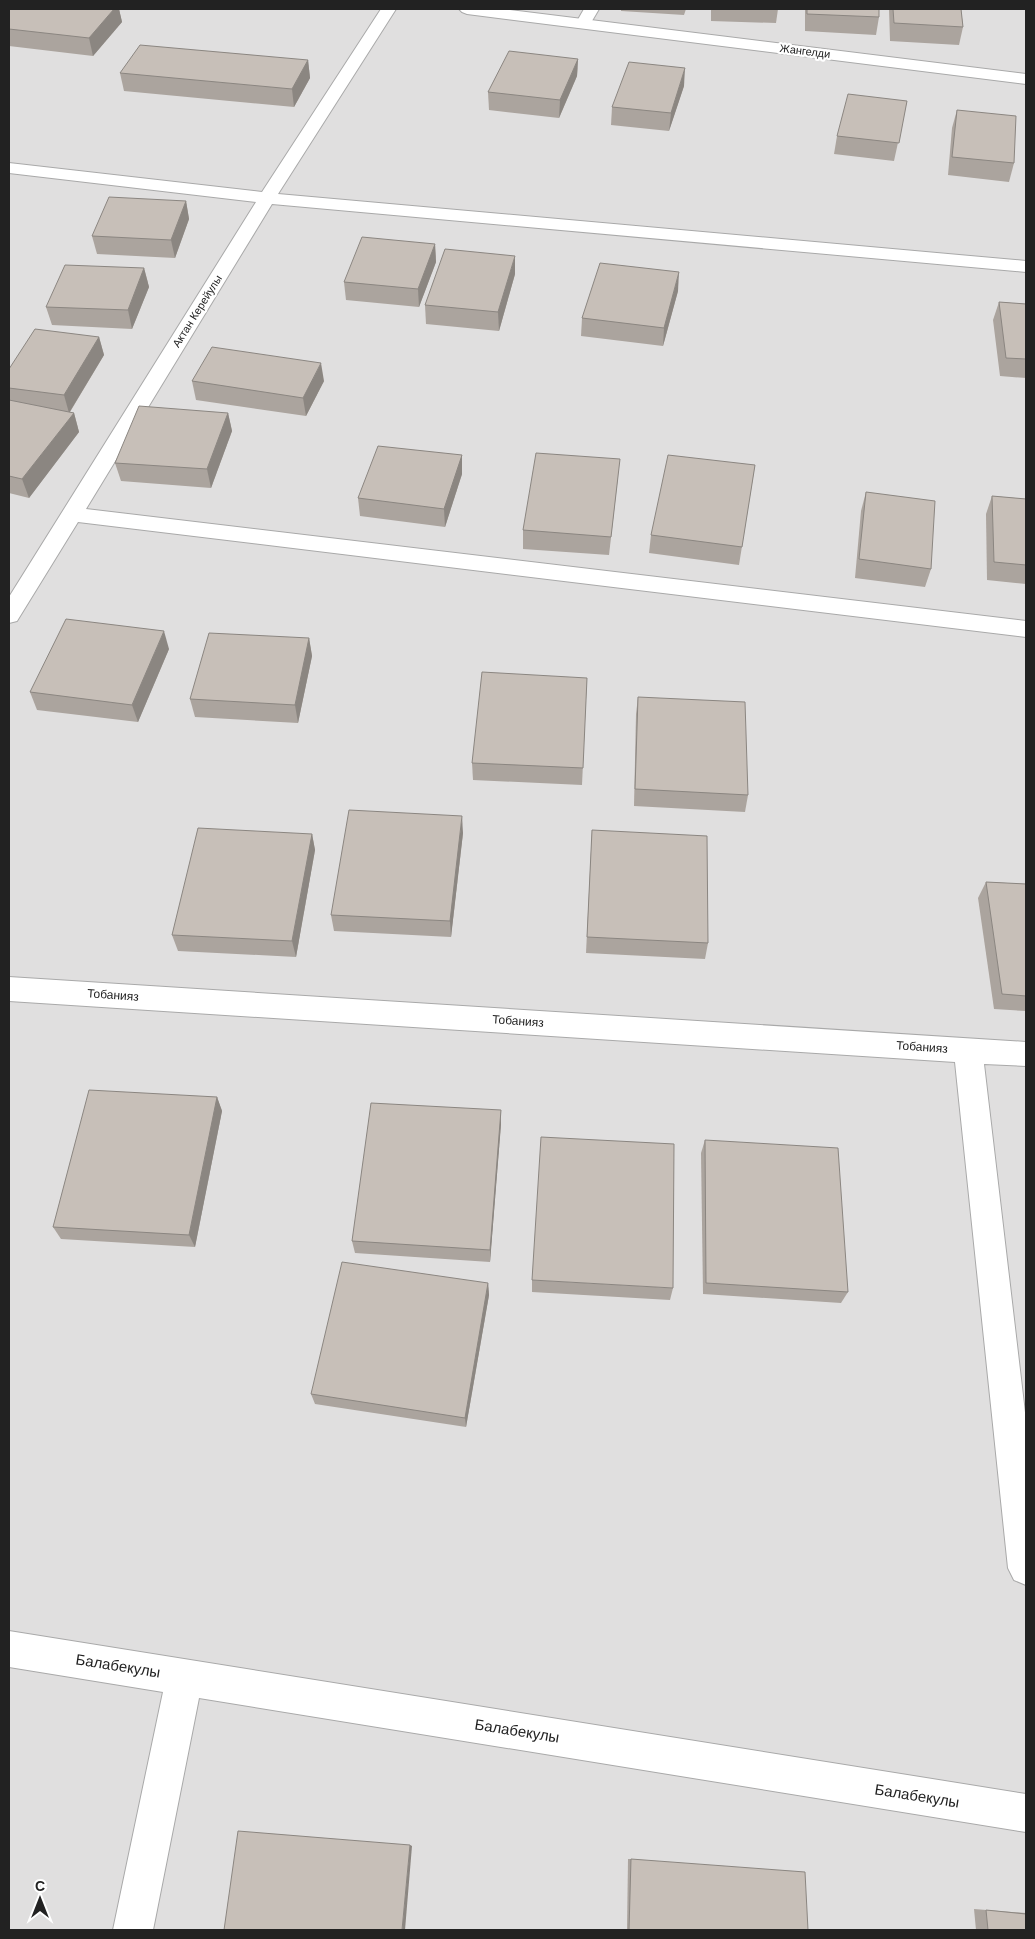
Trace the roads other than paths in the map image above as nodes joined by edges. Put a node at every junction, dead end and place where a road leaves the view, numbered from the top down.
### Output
1 (388, 9) edge
2 (467, 9) edge
3 (591, 9) edge
4 (584, 23) junction
5 (1026, 79) edge
6 (9, 168) edge
7 (267, 198) junction
8 (1026, 267) edge
9 (72, 514) junction
10 (9, 615) edge
11 (1026, 629) edge
12 (9, 989) edge
13 (968, 1050) junction
14 (1026, 1054) edge
15 (1026, 1568) edge
16 (9, 1649) edge
17 (185, 1677) junction
18 (1026, 1813) edge
19 (133, 1930) edge

1 - 7 street, Актан Керейулы
2 - 4 street, Жангелди
3 - 4 street
4 - 5 street, Жангелди
6 - 7 street
7 - 8 street
7 - 9 street, Актан Керейулы
9 - 10 street, Актан Керейулы
9 - 11 street
12 - 13 street, Тобанияз
13 - 14 street, Тобанияз
13 - 15 street
16 - 17 street, Балабекулы
17 - 18 street, Балабекулы
17 - 19 street

